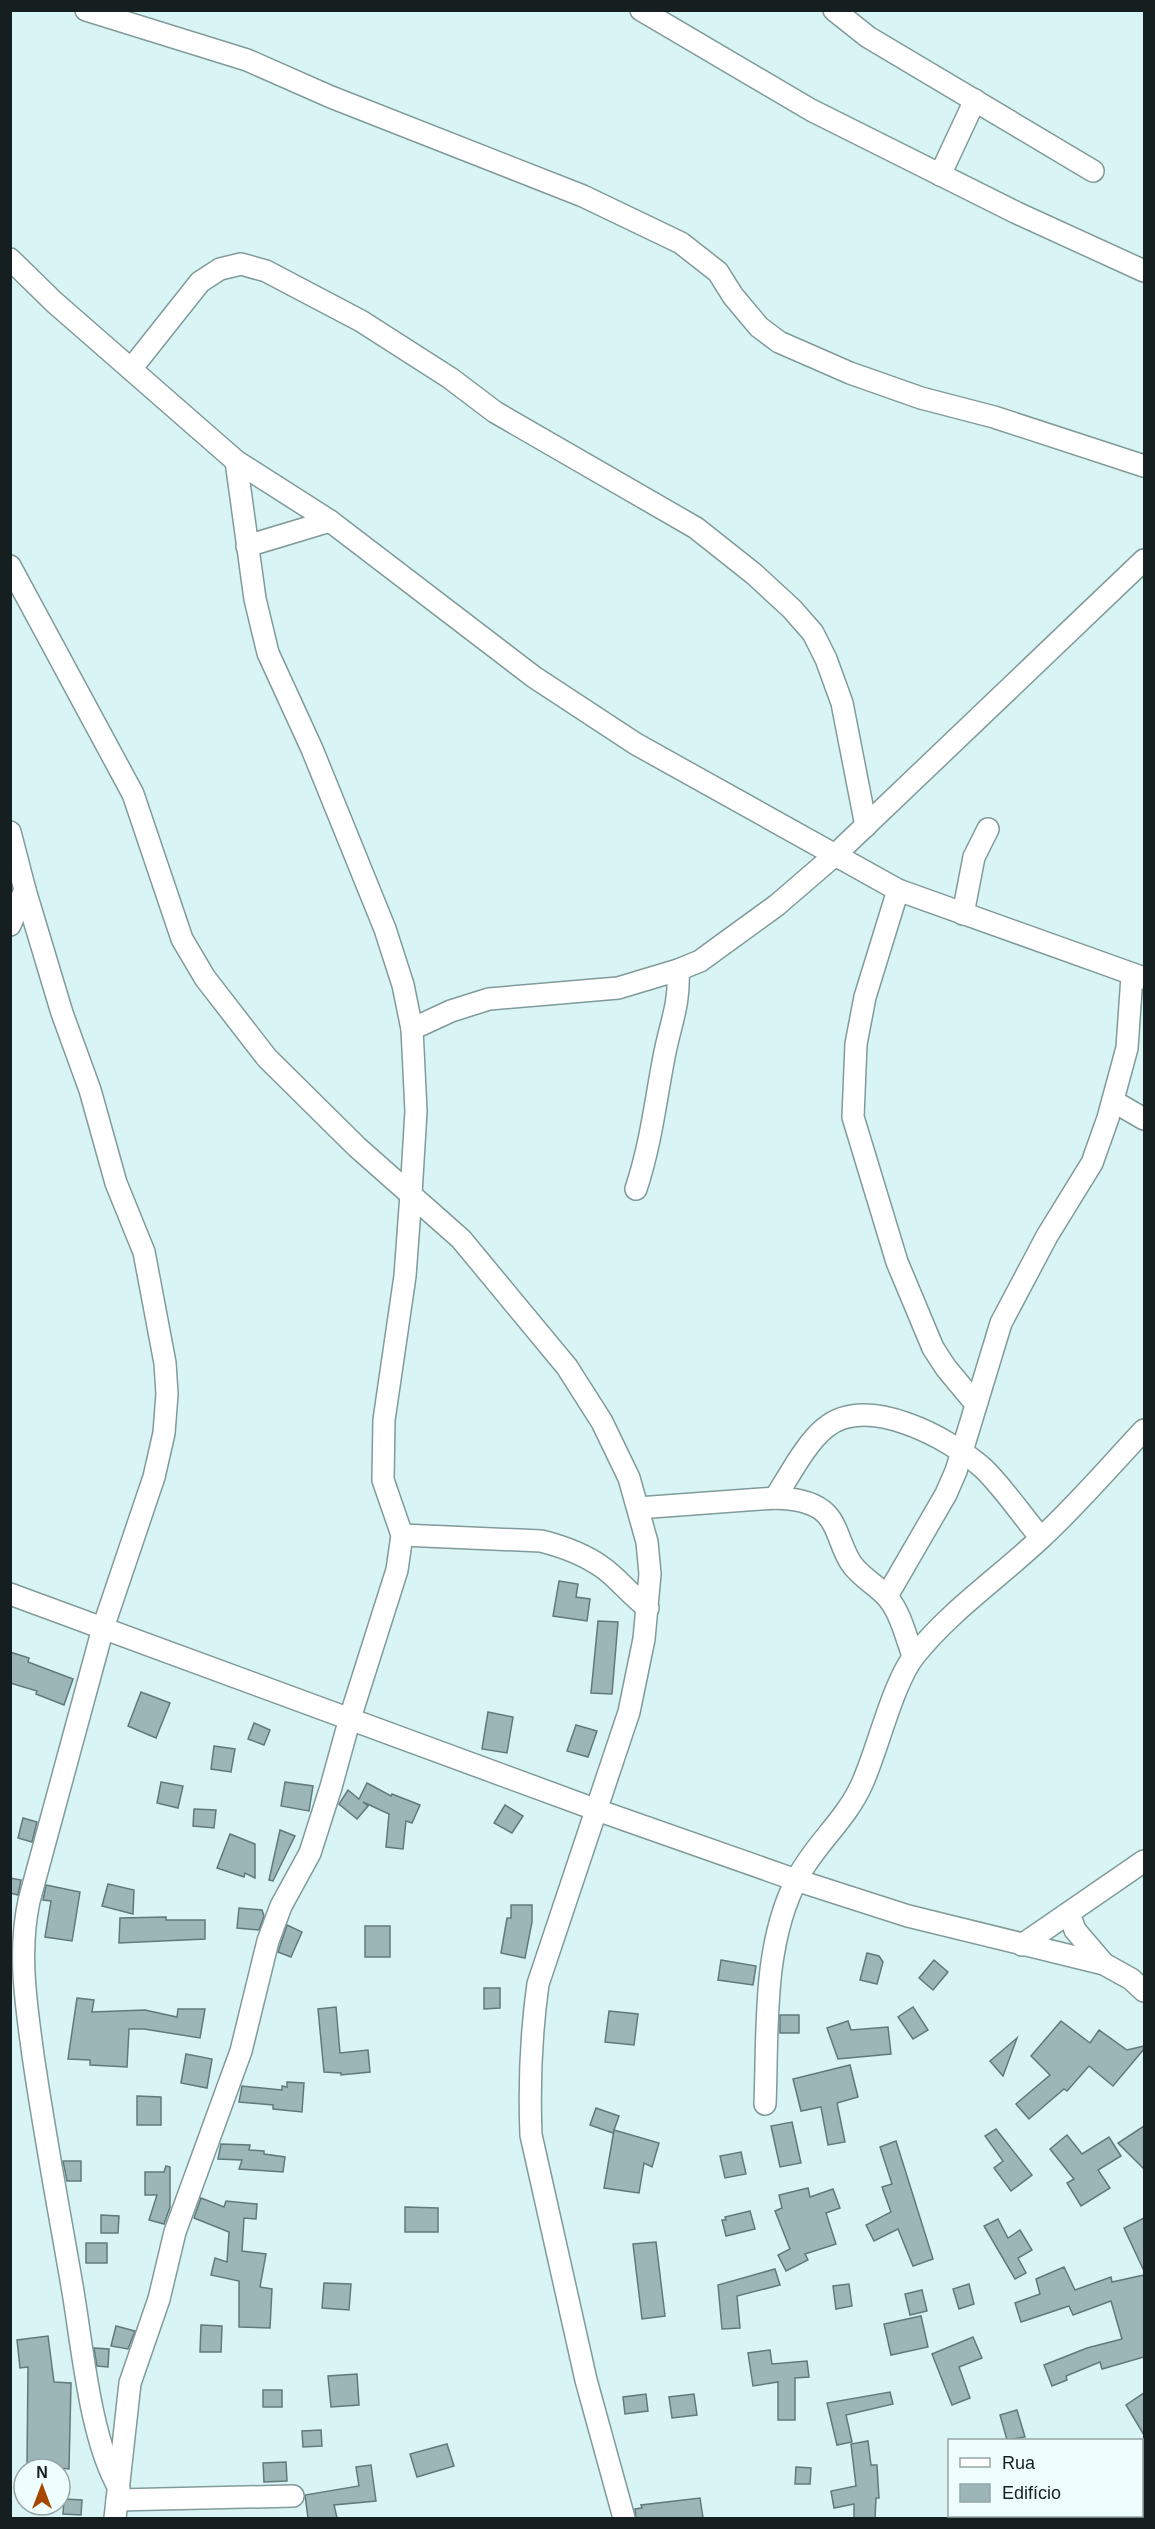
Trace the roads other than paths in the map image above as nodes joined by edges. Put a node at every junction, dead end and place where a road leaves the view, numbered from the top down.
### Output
1 (86, 10) edge
2 (641, 10) edge
3 (834, 10) edge
4 (975, 100) junction
5 (1094, 171) dead end
6 (940, 175) junction
7 (10, 259) edge
8 (1144, 271) edge
9 (131, 369) junction
10 (236, 461) junction
11 (1144, 466) edge
12 (330, 521) junction
13 (247, 546) junction
14 (1144, 560) edge
15 (10, 566) edge
16 (866, 826) junction
17 (988, 829) dead end
18 (10, 832) edge
19 (835, 855) junction
20 (24, 890) junction
21 (898, 890) junction
22 (963, 914) junction
23 (10, 925) edge
24 (678, 970) junction
25 (1138, 977) edge
26 (412, 1029) junction
27 (1113, 1101) junction
28 (1144, 1119) edge
29 (636, 1189) dead end
30 (411, 1194) junction
31 (976, 1404) junction
32 (1144, 1430) edge
33 (961, 1451) junction
34 (775, 1498) junction
35 (638, 1508) junction
36 (402, 1535) junction
37 (1041, 1538) junction
38 (10, 1594) edge
39 (887, 1596) junction
40 (648, 1608) junction
41 (103, 1628) junction
42 (913, 1656) junction
43 (350, 1718) junction
44 (597, 1810) junction
45 (1144, 1861) edge
46 (796, 1880) junction
47 (1069, 1912) junction
48 (1022, 1945) junction
49 (1104, 1964) junction
50 (1144, 1991) edge
51 (765, 2104) dead end
52 (293, 2496) dead end
53 (117, 2502) edge
54 (624, 2518) edge

1 - 11 street
2 - 6 street
3 - 4 street
4 - 5 street
4 - 6 street
6 - 8 street
7 - 9 street
9 - 10 street
9 - 16 street
10 - 12 street
10 - 13 street
12 - 13 street
12 - 19 street
13 - 26 street
14 - 16 street
15 - 30 street
16 - 19 street
17 - 22 street
18 - 20 street
19 - 21 street
19 - 24 street
20 - 23 street
20 - 41 street
21 - 22 street
21 - 31 street
22 - 25 street
24 - 26 street
24 - 29 street
25 - 27 street
26 - 30 street
27 - 28 street
27 - 31 street
30 - 35 street
30 - 36 street
31 - 33 street
32 - 37 street
33 - 34 street
33 - 37 street
33 - 39 street
34 - 35 street
34 - 39 street
35 - 40 street
36 - 40 street
36 - 43 street
37 - 42 street
38 - 41 street
39 - 42 street
40 - 44 street
41 - 43 street
41 - 53 street
42 - 46 street
43 - 44 street
43 - 53 street
44 - 46 street
44 - 54 street
45 - 47 street
46 - 48 street
46 - 51 street
47 - 48 street
47 - 49 street
48 - 49 street
49 - 50 street
52 - 53 street

